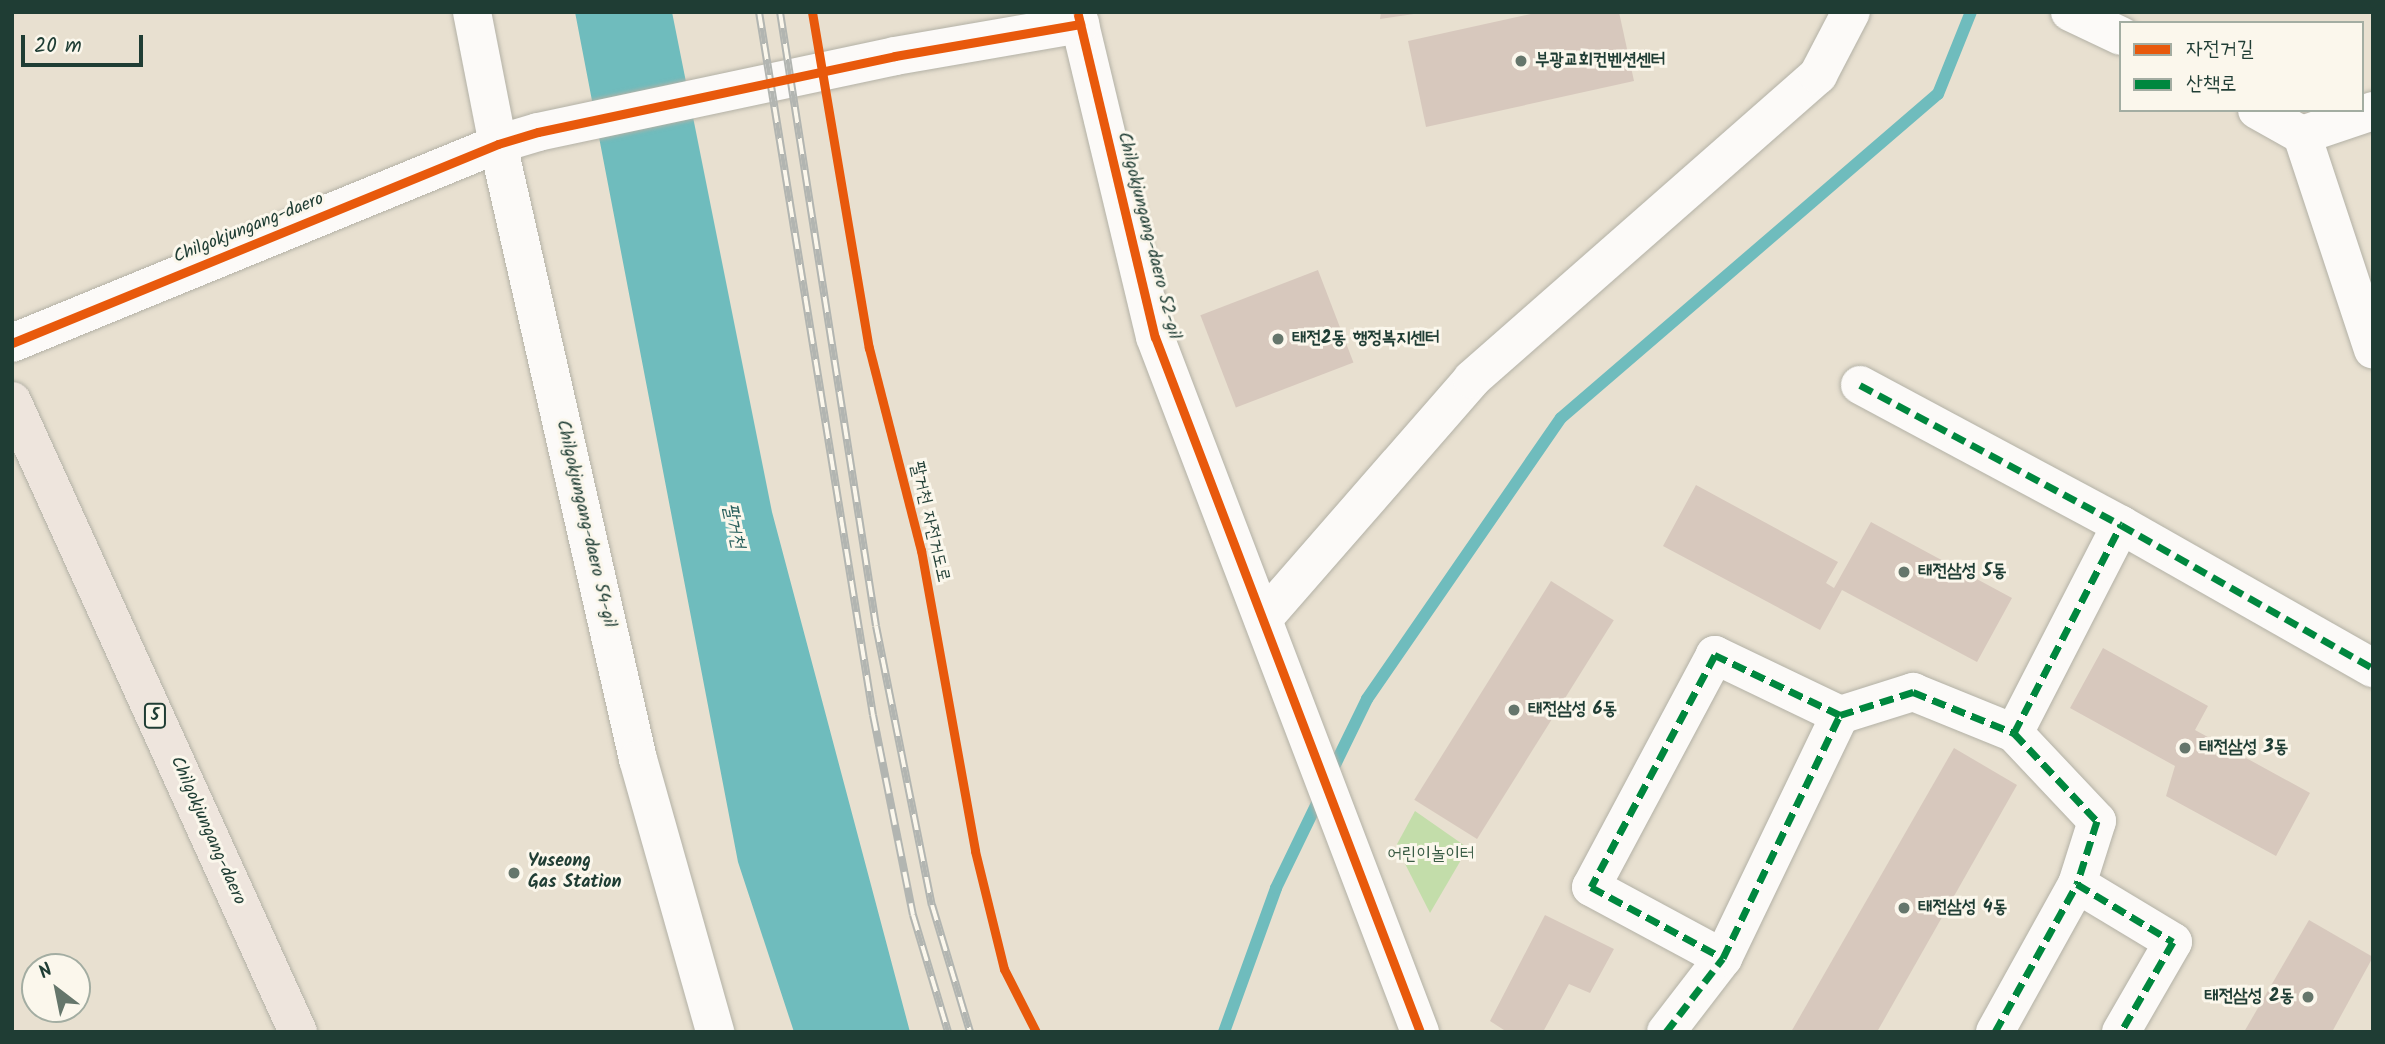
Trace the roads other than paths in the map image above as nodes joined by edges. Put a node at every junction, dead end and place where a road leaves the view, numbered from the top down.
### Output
1 (472, 12) edge
2 (1852, 12) edge
3 (2070, 12) edge
4 (1079, 18) edge
5 (2119, 35) edge
6 (2373, 111) edge
7 (2262, 112) edge
8 (2302, 135) junction
9 (498, 144) junction
10 (12, 343) edge
11 (2373, 350) edge
12 (1860, 385) dead end
13 (12, 401) edge
14 (2121, 526) junction
15 (1263, 619) junction
16 (2373, 668) edge
17 (1840, 715) junction
18 (2014, 733) junction
19 (2077, 884) junction
20 (1723, 958) junction
21 (298, 1032) edge
22 (715, 1032) edge
23 (1420, 1032) edge
24 (1667, 1032) edge
25 (1994, 1032) edge
26 (2121, 1032) edge

1 - 9 street, Chilgokjungang-daero 54-gil
2 - 15 street
3 - 5 street
4 - 9 street, Chilgokjungang-daero
4 - 15 street, Chilgokjungang-daero 52-gil
6 - 8 street
7 - 8 street
8 - 11 street
9 - 10 street, Chilgokjungang-daero
9 - 22 street, Chilgokjungang-daero 54-gil
12 - 14 street
13 - 21 main road, Chilgokjungang-daero / 5
14 - 16 street
14 - 18 street
15 - 23 street, Chilgokjungang-daero 52-gil
17 - 18 street
17 - 20 street
17 - 20 street
18 - 19 street
19 - 25 street
19 - 26 street
20 - 24 street

